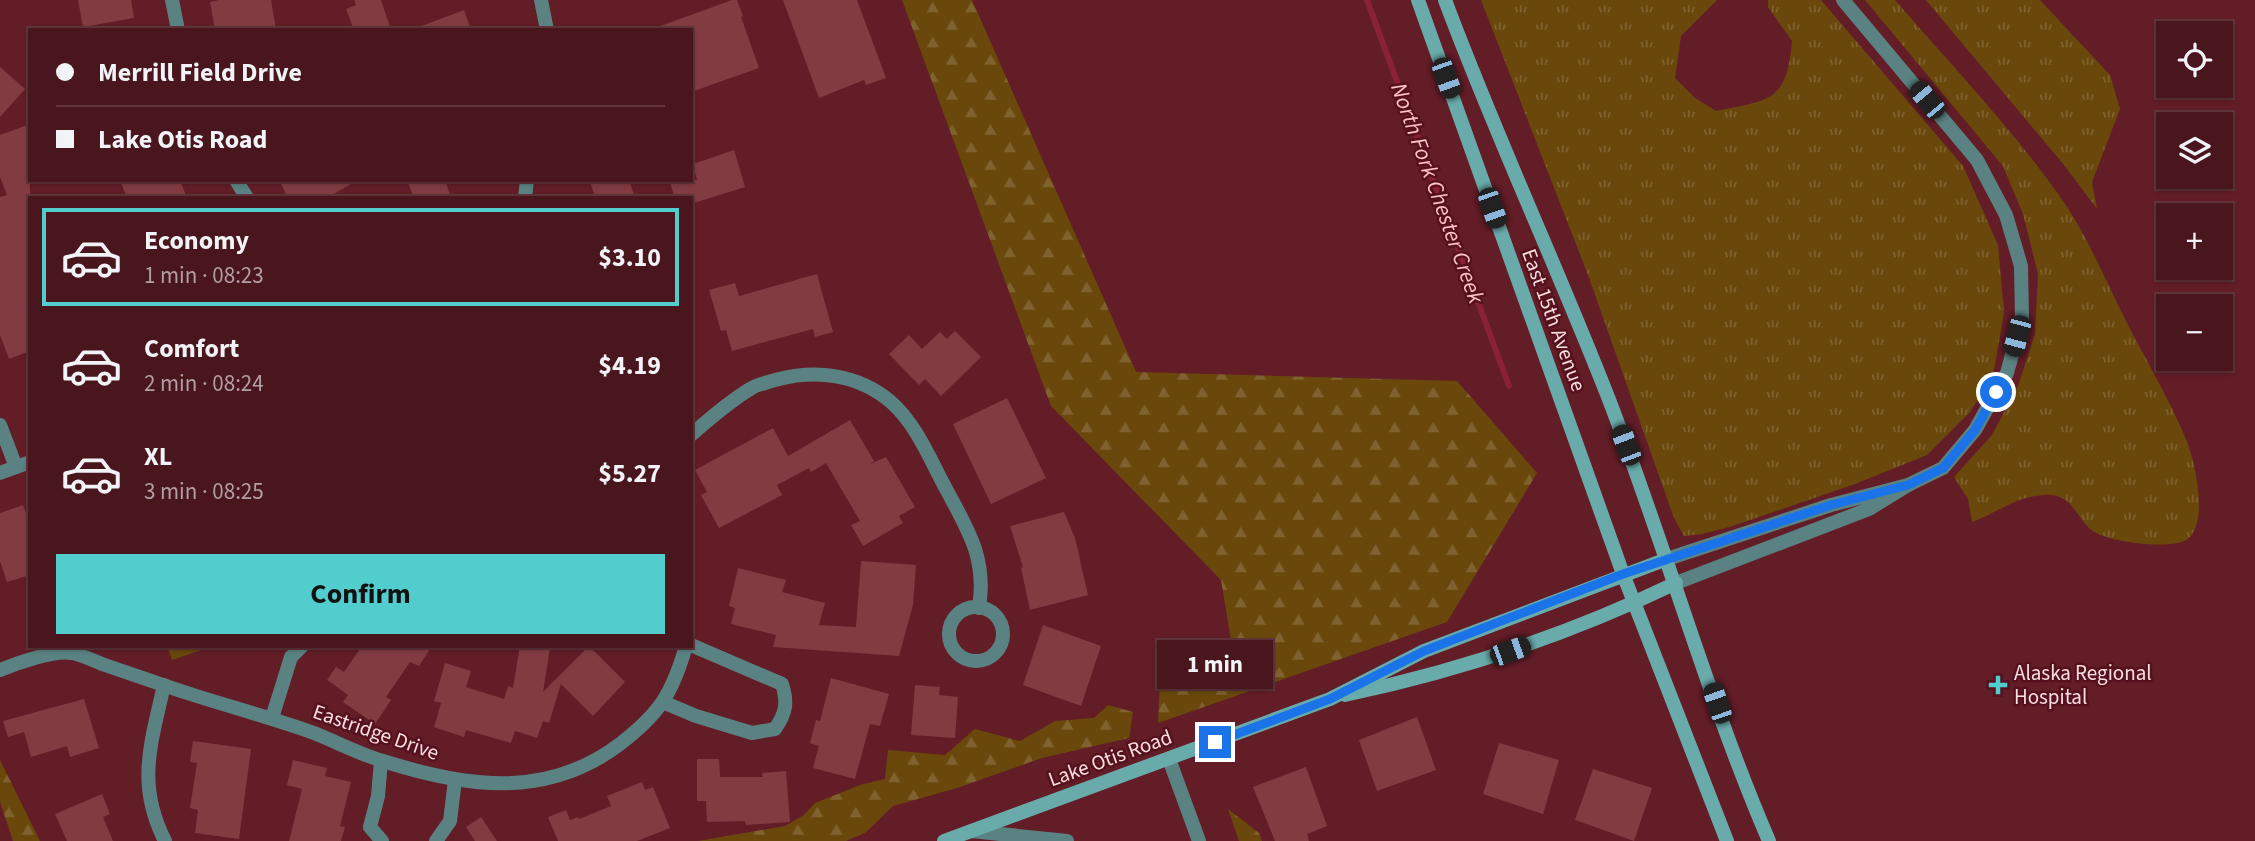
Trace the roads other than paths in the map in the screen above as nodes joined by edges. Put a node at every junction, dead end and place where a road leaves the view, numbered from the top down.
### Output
1 (172, 0) edge
2 (541, 0) edge
3 (1418, 0) edge
4 (1445, 0) edge
5 (1843, 0) edge
6 (178, 28) edge
7 (547, 28) edge
8 (0, 425) edge
9 (693, 433) edge
10 (23, 465) edge
11 (0, 473) edge
12 (1908, 485) junction
13 (1667, 559) junction
14 (1623, 574) junction
15 (1676, 583) junction
16 (1634, 604) junction
17 (979, 608) dead end
18 (693, 647) edge
19 (300, 648) edge
20 (688, 648) edge
21 (0, 670) edge
22 (164, 685) junction
23 (1330, 699) junction
24 (665, 703) junction
25 (272, 718) junction
26 (1169, 759) junction
27 (381, 761) junction
28 (455, 780) junction
29 (971, 831) junction
30 (165, 841) edge
31 (382, 841) edge
32 (436, 841) edge
33 (944, 841) edge
34 (1067, 841) edge
35 (1199, 841) edge
36 (1727, 841) edge
37 (1769, 841) edge

1 - 6 street
2 - 7 street
3 - 14 main road, East 15th Avenue
4 - 13 main road, East 15th Avenue
5 - 12 street
8 - 10 street
9 - 17 street
10 - 11 street
12 - 13 street
12 - 15 street
13 - 14 main road, Lake Otis Road
13 - 15 main road, East 15th Avenue
14 - 16 main road, East 15th Avenue
14 - 23 main road, Lake Otis Road
15 - 16 main road, Lake Otis Road
15 - 37 main road, East 15th Avenue
16 - 23 main road, Lake Otis Road
16 - 36 main road, East 15th Avenue
18 - 24 street
19 - 25 street
20 - 24 street, Eastridge Drive
21 - 22 street, Eastridge Drive
22 - 25 street, Eastridge Drive
22 - 30 street
23 - 26 main road, Lake Otis Road
24 - 28 street, Eastridge Drive
25 - 27 street, Eastridge Drive
26 - 29 main road, Lake Otis Road
26 - 35 street
27 - 28 street, Eastridge Drive
27 - 31 street
28 - 32 street
29 - 33 main road, Lake Otis Road
29 - 34 street

